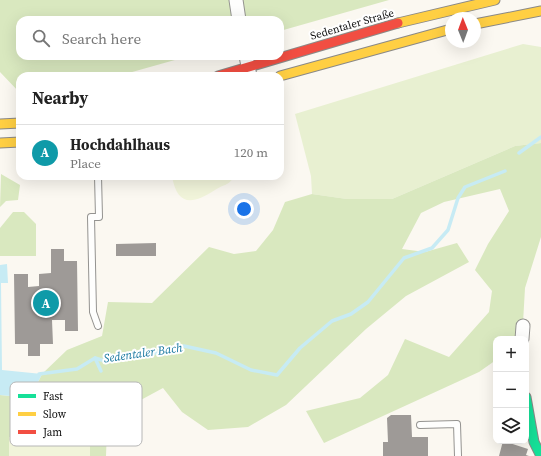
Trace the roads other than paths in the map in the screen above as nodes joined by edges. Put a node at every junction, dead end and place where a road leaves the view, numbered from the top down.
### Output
1 (236, 0) edge
2 (495, 0) edge
3 (541, 11) edge
4 (238, 16) edge
5 (481, 23) edge
6 (445, 31) edge
7 (284, 56) edge
8 (269, 60) edge
9 (248, 66) edge
10 (230, 72) edge
11 (284, 75) edge
12 (16, 123) edge
13 (2, 128) edge
14 (16, 142) edge
15 (0, 143) edge
16 (98, 180) edge
17 (98, 326) dead end
18 (528, 408) edge
19 (420, 425) dead end
20 (458, 456) edge
21 (541, 456) edge

1 - 4 street
2 - 7 street, Sedentaler Straße
3 - 5 street
6 - 11 street
8 - 9 street, Sedentaler Straße
9 - 10 street, Sedentaler Straße
12 - 13 street
14 - 15 street
16 - 17 lane
18 - 21 street
19 - 20 lane

